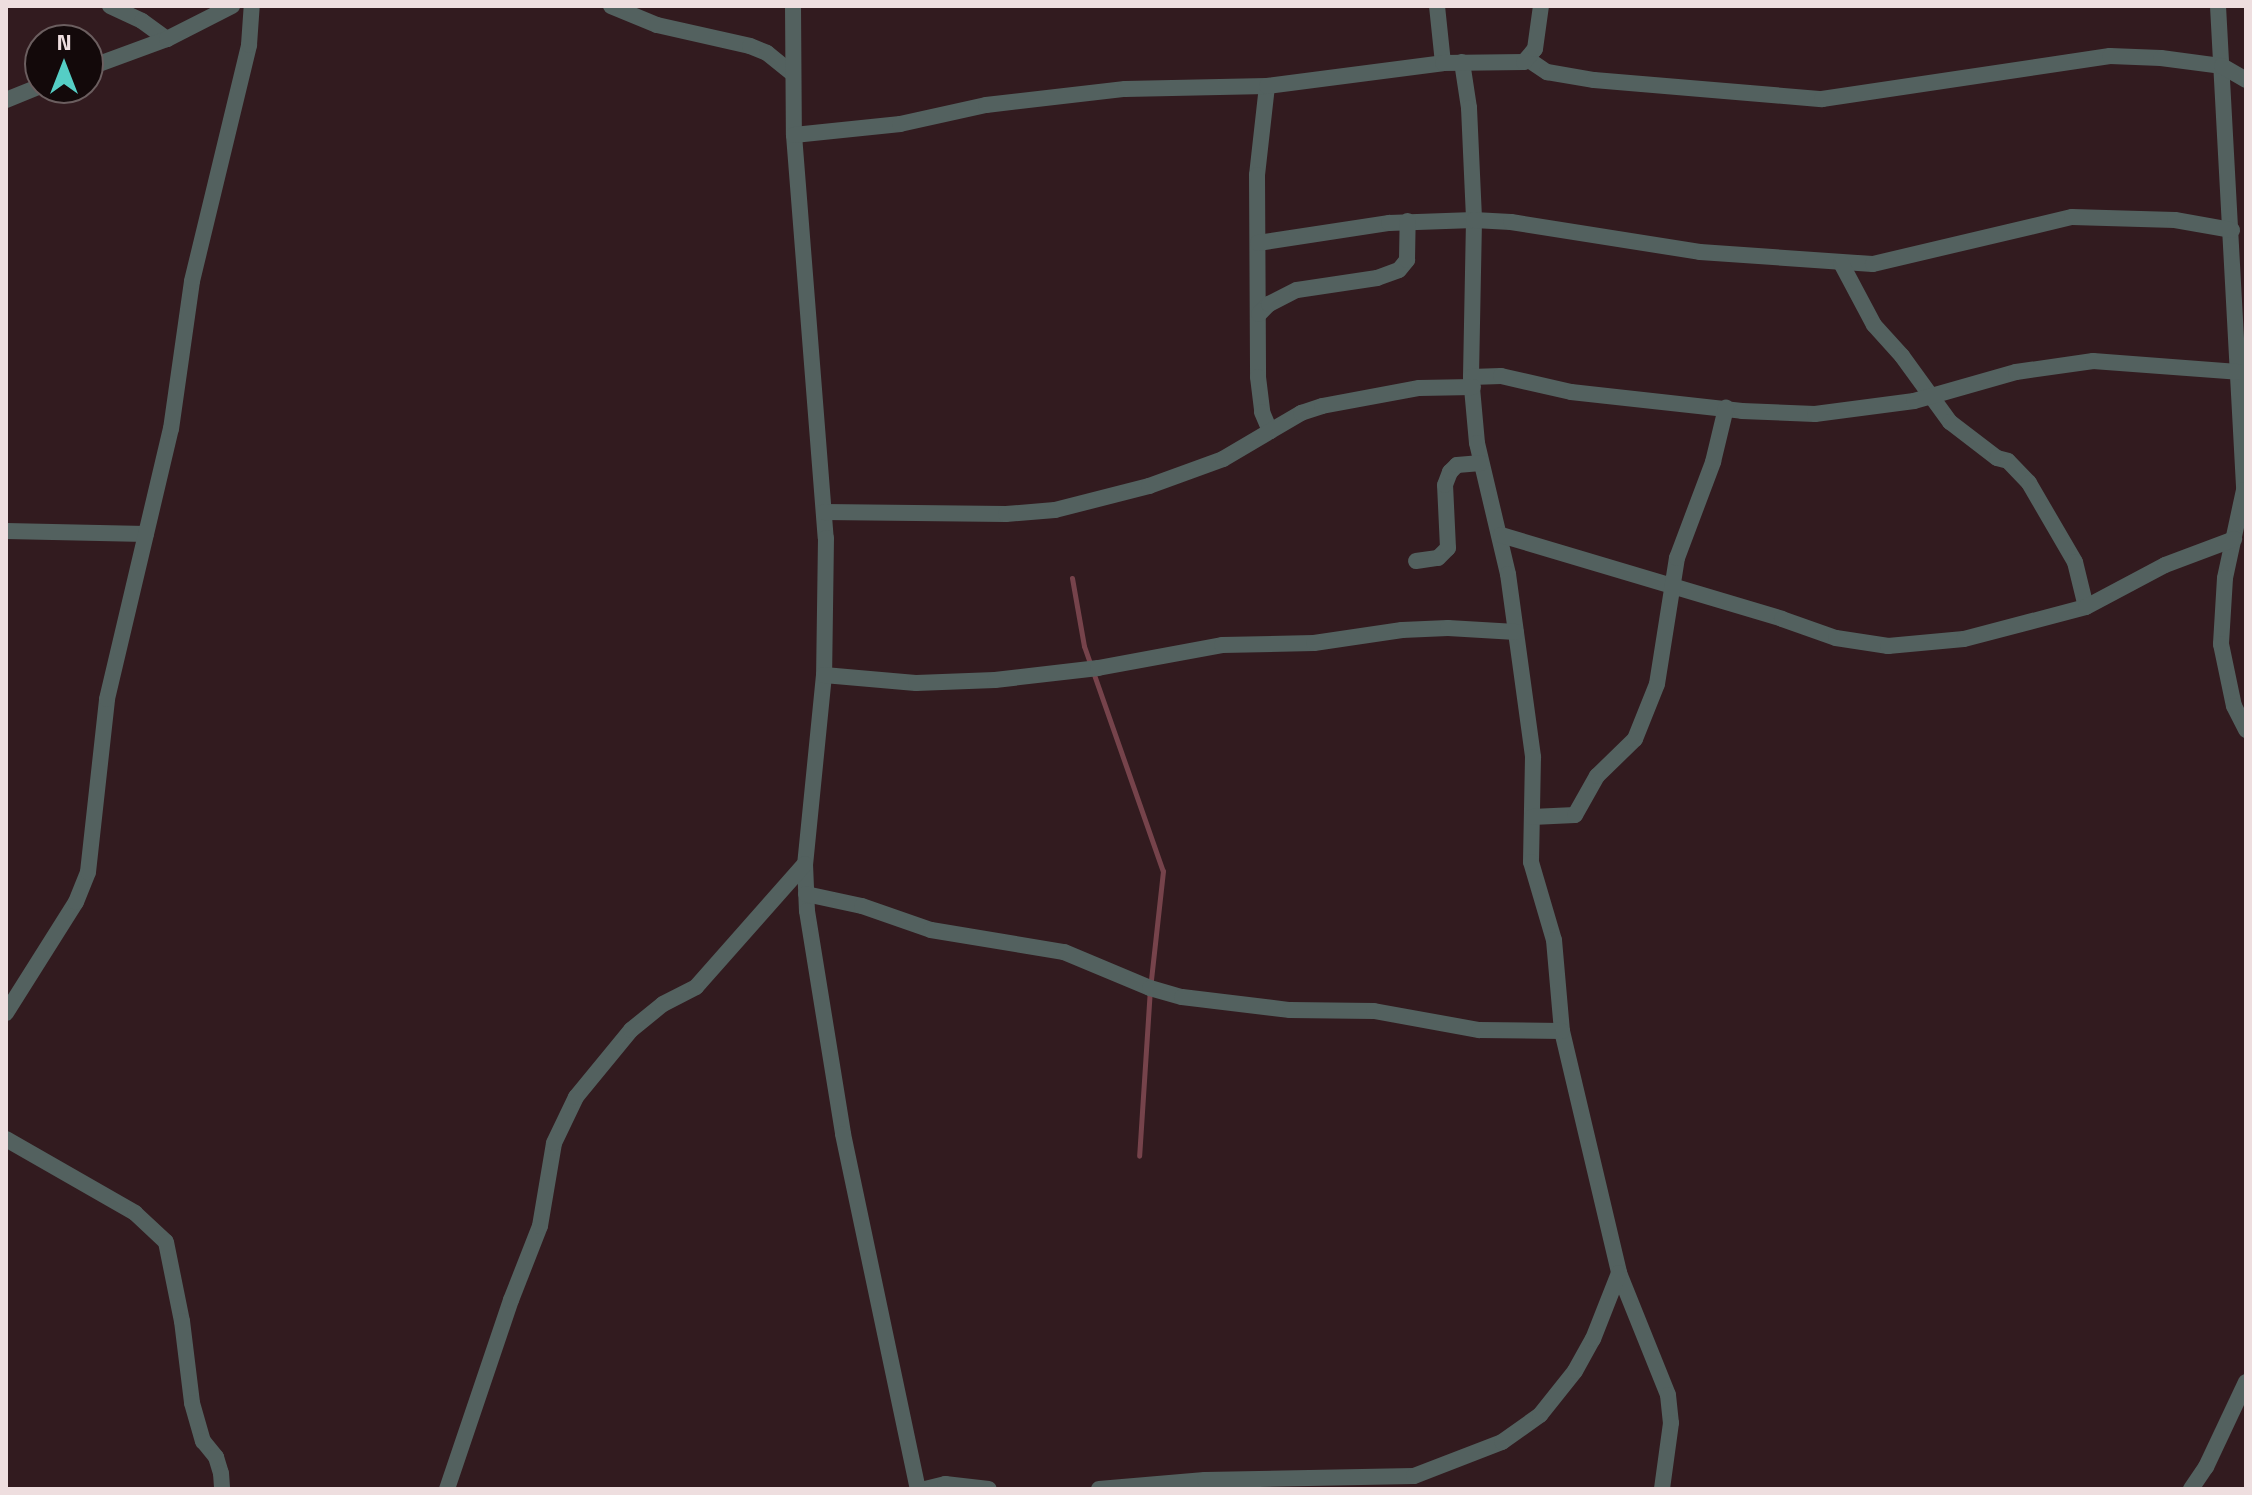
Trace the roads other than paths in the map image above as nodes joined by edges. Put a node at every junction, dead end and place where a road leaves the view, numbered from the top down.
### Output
1 (110, 6) edge
2 (232, 6) edge
3 (252, 6) edge
4 (611, 6) edge
5 (793, 6) edge
6 (1437, 6) edge
7 (1541, 6) edge
8 (2218, 6) edge
9 (167, 39) junction
10 (1529, 60) junction
11 (104, 62) edge
12 (1462, 62) junction
13 (1443, 63) junction
14 (2222, 66) junction
15 (792, 73) junction
16 (2246, 80) edge
17 (1267, 86) junction
18 (794, 135) junction
19 (1474, 220) junction
20 (1408, 221) junction
21 (2232, 230) junction
22 (1258, 243) junction
23 (1841, 263) junction
24 (1259, 314) junction
25 (2241, 322) edge
26 (2242, 345) edge
27 (2238, 372) junction
28 (1472, 382) junction
29 (1932, 396) junction
30 (1726, 408) junction
31 (1270, 431) junction
32 (1481, 463) junction
33 (824, 512) junction
34 (6, 531) edge
35 (146, 534) junction
36 (1501, 535) junction
37 (2234, 539) junction
38 (1416, 561) dead end
39 (1671, 587) junction
40 (2086, 607) junction
41 (1516, 632) junction
42 (824, 675) junction
43 (2246, 730) edge
44 (1532, 817) junction
45 (805, 864) junction
46 (806, 894) junction
47 (6, 1013) edge
48 (1562, 1031) junction
49 (6, 1139) edge
50 (1619, 1273) junction
51 (2246, 1382) edge
52 (222, 1489) edge
53 (447, 1489) edge
54 (918, 1489) edge
55 (925, 1489) edge
56 (989, 1489) edge
57 (1099, 1489) edge
58 (1662, 1489) edge
59 (2191, 1489) edge

1 - 9 street
2 - 9 street
3 - 35 street
4 - 15 street
5 - 15 street
6 - 13 street
7 - 10 street
8 - 14 street
9 - 11 street
10 - 12 street
10 - 14 street
12 - 13 street
12 - 19 street
13 - 17 street
14 - 16 street
14 - 21 street
15 - 18 street
17 - 18 street
17 - 22 street
18 - 33 street
19 - 20 street
19 - 23 street
19 - 28 street
20 - 22 street
20 - 24 street
21 - 23 street
21 - 25 street
22 - 24 street
23 - 29 street
24 - 31 street
25 - 26 street
26 - 27 street
27 - 29 street
27 - 37 street
28 - 30 street
28 - 31 street
28 - 32 street
29 - 30 street
29 - 40 street
30 - 39 street
31 - 33 street
32 - 36 street
32 - 38 street
33 - 42 street
34 - 35 street
35 - 47 street
36 - 39 street
36 - 41 street
37 - 40 street
37 - 43 street
39 - 40 street
39 - 44 street
41 - 42 street
41 - 44 street
42 - 45 street
44 - 48 street
45 - 46 street
45 - 53 street
46 - 48 street
46 - 54 street
48 - 50 street
49 - 52 street
50 - 57 street
50 - 58 street
51 - 59 street
55 - 56 street

